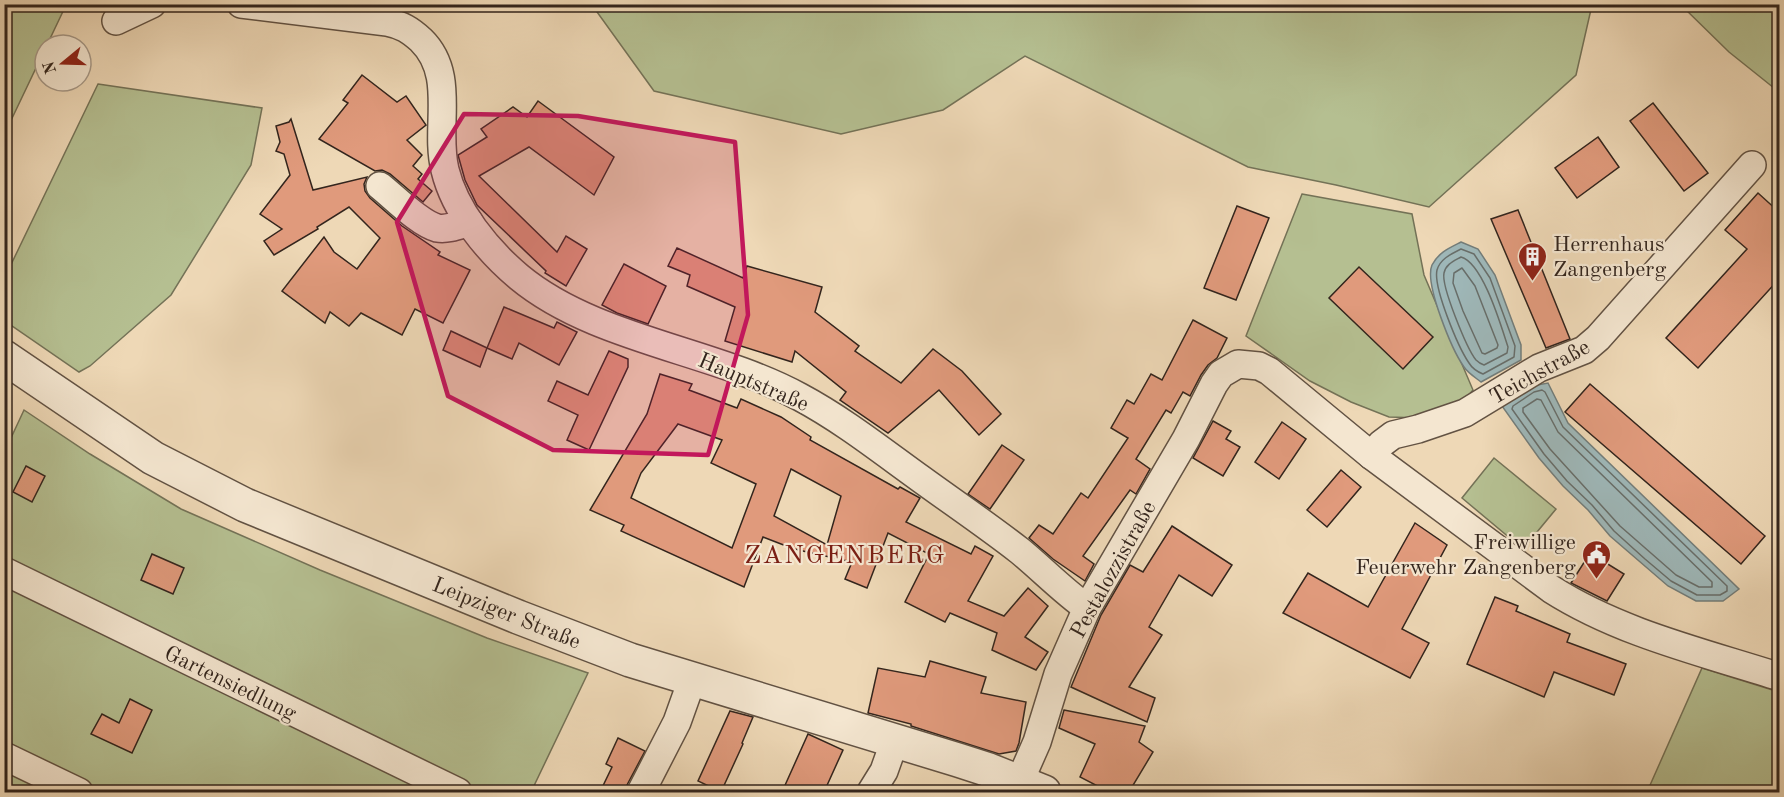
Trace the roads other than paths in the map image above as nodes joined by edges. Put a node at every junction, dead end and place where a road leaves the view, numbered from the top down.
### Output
1 (152, 4) edge
2 (241, 4) edge
3 (116, 21) dead end
4 (1752, 165) dead end
5 (380, 186) dead end
6 (470, 222) junction
7 (4, 357) edge
8 (1372, 456) junction
9 (4, 571) edge
10 (1086, 608) junction
11 (1779, 677) edge
12 (692, 680) junction
13 (895, 740) junction
14 (4, 756) edge
15 (1026, 789) edge
16 (79, 792) edge
17 (458, 792) edge
18 (641, 792) edge
19 (872, 792) edge

1 - 3 street
2 - 6 street, Hauptstraße
4 - 8 street, Teichstraße
5 - 6 street
6 - 10 street, Hauptstraße
7 - 12 street, Leipziger Straße
8 - 10 street, Pestalozzistraße
8 - 11 street
9 - 17 street, Gartensiedlung
10 - 15 street, Pestalozzistraße
12 - 13 street, Leipziger Straße
12 - 18 street
13 - 15 street, Leipziger Straße
13 - 19 street
14 - 16 street

